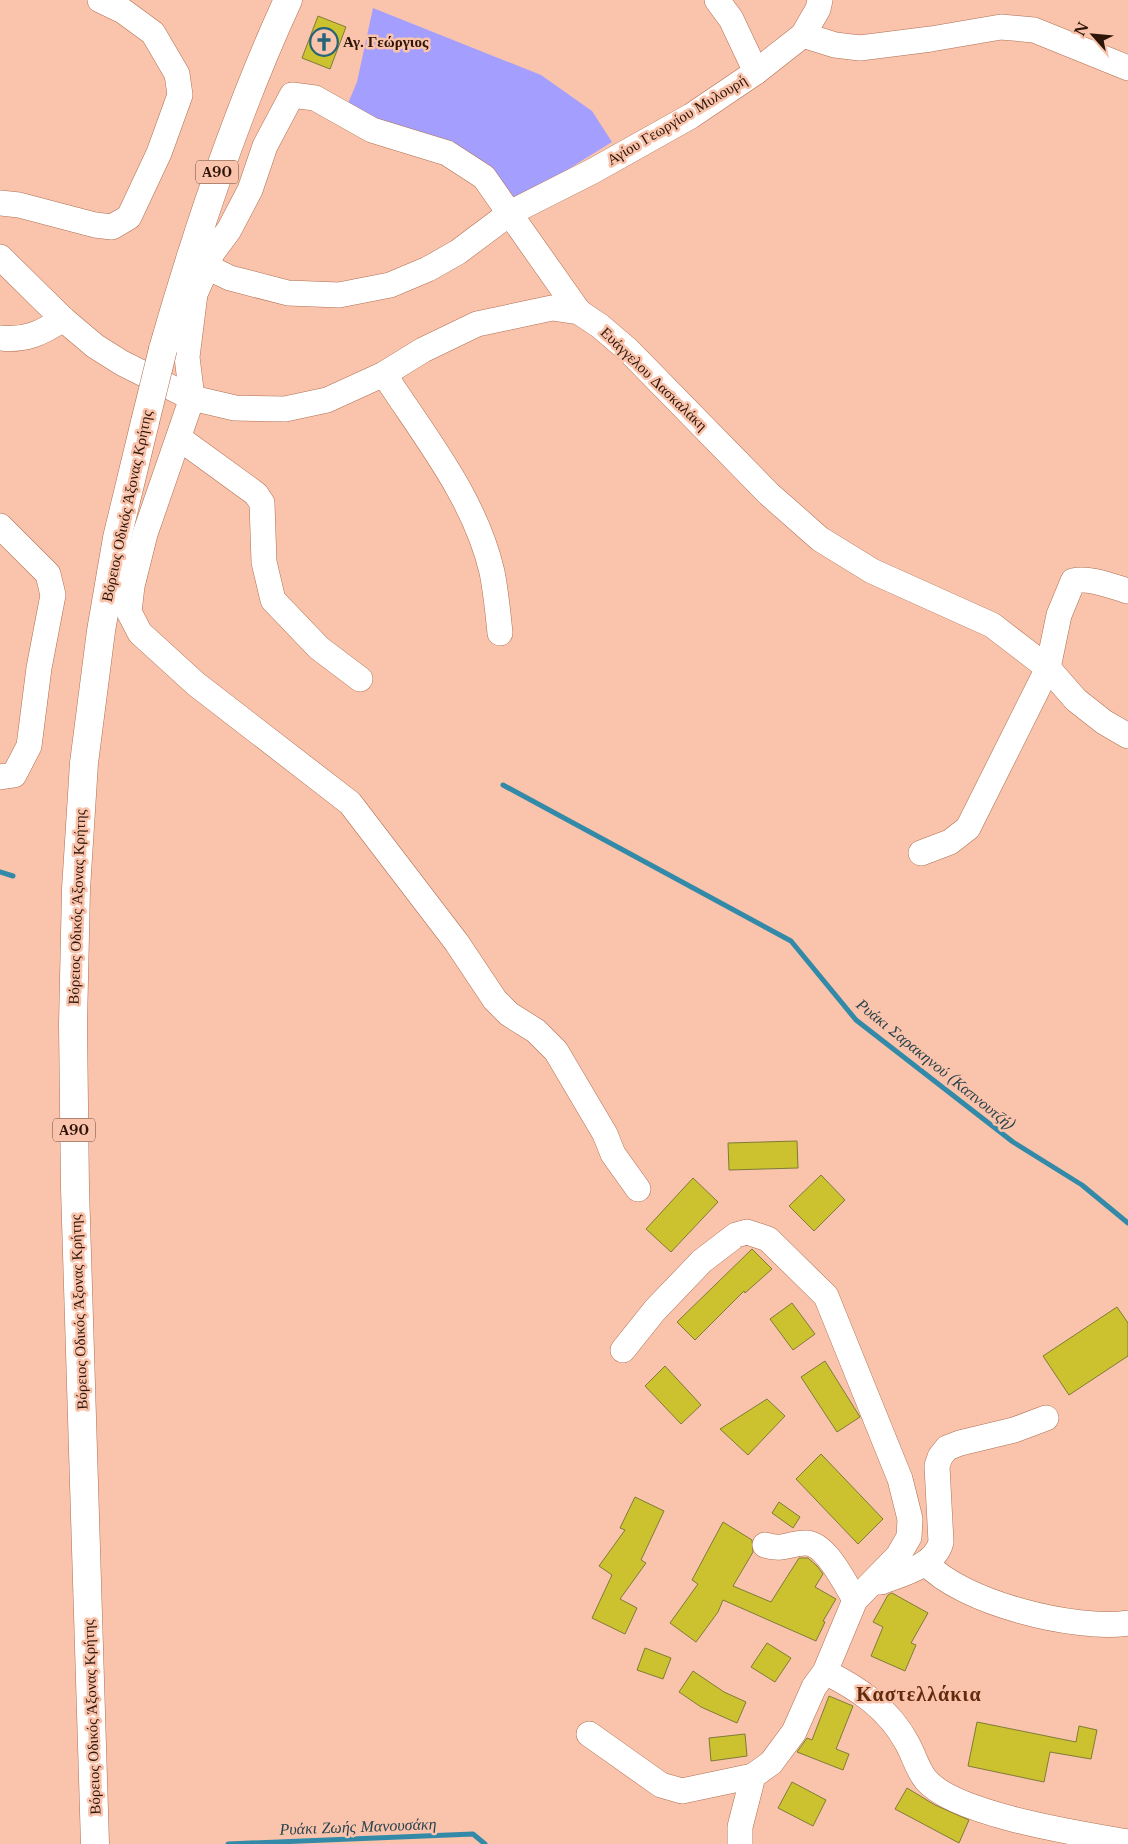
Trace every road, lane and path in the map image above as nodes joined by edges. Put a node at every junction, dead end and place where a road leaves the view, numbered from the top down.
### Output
1 (100, 0) edge
2 (288, 0) edge
3 (717, 0) edge
4 (820, 0) edge
5 (803, 36) junction
6 (1128, 68) edge
7 (756, 72) junction
8 (0, 203) edge
9 (510, 213) junction
10 (0, 257) edge
11 (207, 267) junction
12 (579, 312) junction
13 (63, 319) junction
14 (0, 338) edge
15 (384, 374) junction
16 (192, 398) junction
17 (179, 438) junction
18 (0, 526) edge
19 (1128, 591) edge
20 (500, 633) dead end
21 (1048, 668) junction
22 (360, 679) dead end
23 (1128, 736) edge
24 (0, 777) edge
25 (921, 853) dead end
26 (638, 1189) dead end
27 (623, 1350) dead end
28 (1046, 1418) dead end
29 (765, 1545) dead end
30 (926, 1563) junction
31 (873, 1581) junction
32 (855, 1600) junction
33 (1128, 1623) edge
34 (825, 1672) junction
35 (589, 1734) dead end
36 (752, 1776) junction
37 (1128, 1842) edge
38 (95, 1844) edge
39 (740, 1844) edge

1 - 8 street
2 - 38 highway, Βόρειος Οδικός Άξονας Κρήτης / Α90, bridge
3 - 7 street
4 - 5 street, Αγίου Γεωργίου Μυλουρή
5 - 6 street
5 - 7 street, Αγίου Γεωργίου Μυλουρή
7 - 9 street, Αγίου Γεωργίου Μυλουρή
9 - 11 street, Αγίου Γεωργίου Μυλουρή
9 - 11 street
9 - 12 street
10 - 13 street, Ευάγγελου Δασκαλάκη
11 - 16 street
12 - 15 street, Ευάγγελου Δασκαλάκη
12 - 21 street, Ευάγγελου Δασκαλάκη
13 - 14 street
13 - 16 street, Ευάγγελου Δασκαλάκη
15 - 16 street, Ευάγγελου Δασκαλάκη
15 - 20 street
16 - 17 street
17 - 22 street
17 - 26 street
18 - 24 street
19 - 21 street
21 - 23 street, Ευάγγελου Δασκαλάκη
21 - 25 street
27 - 31 street
28 - 30 street
29 - 32 street
30 - 31 street
30 - 33 street
31 - 32 street
32 - 34 street
34 - 36 street
34 - 37 street
35 - 36 street
36 - 39 street

